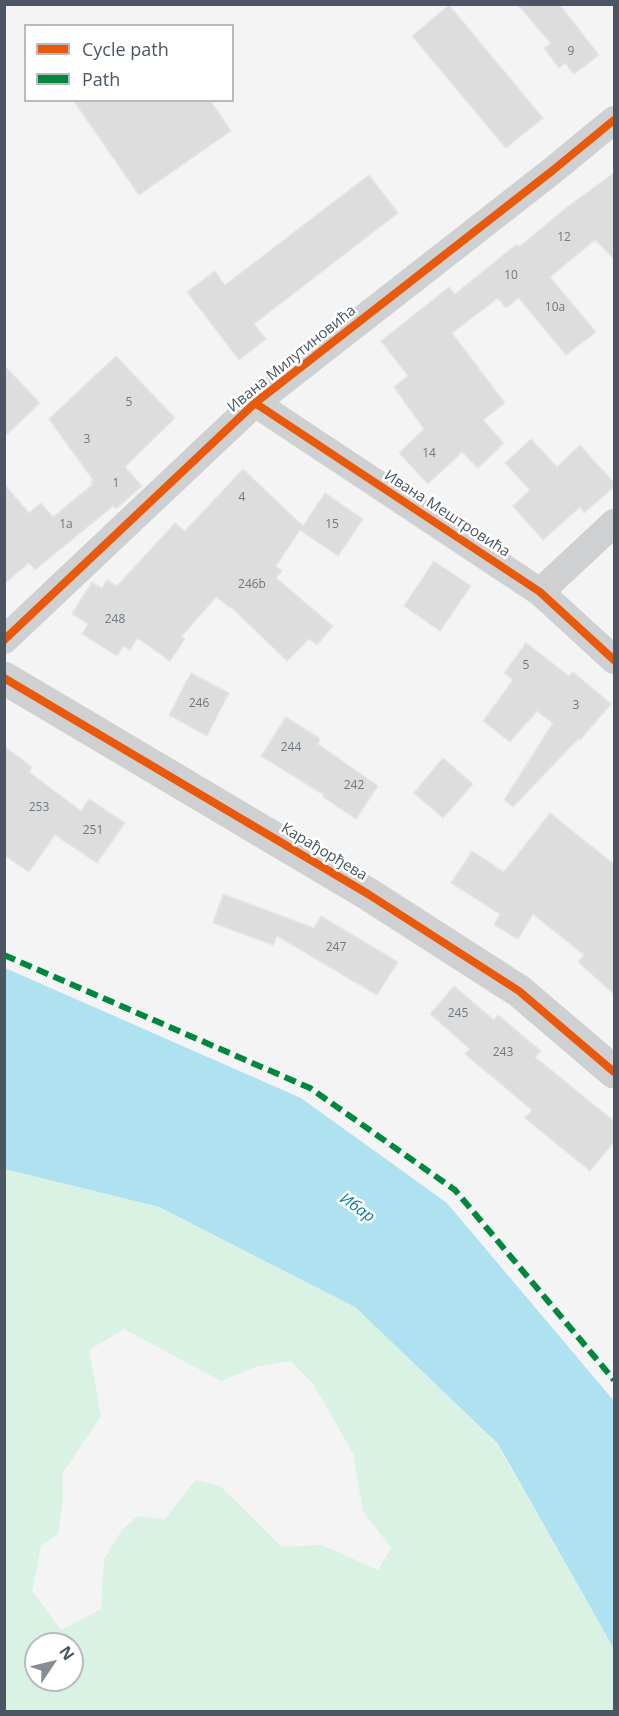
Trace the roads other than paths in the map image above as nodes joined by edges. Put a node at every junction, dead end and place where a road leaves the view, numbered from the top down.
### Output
1 (615, 120) edge
2 (255, 403) junction
3 (615, 523) edge
4 (540, 592) junction
5 (4, 640) edge
6 (615, 660) edge
7 (4, 678) edge
8 (615, 1072) edge

1 - 2 street, Ивана Милутиновића
2 - 4 street, Ивана Мештровића
2 - 5 street, Ивана Милутиновића
3 - 4 street
4 - 6 street, Ивана Мештровића
7 - 8 street, Карађорђева

